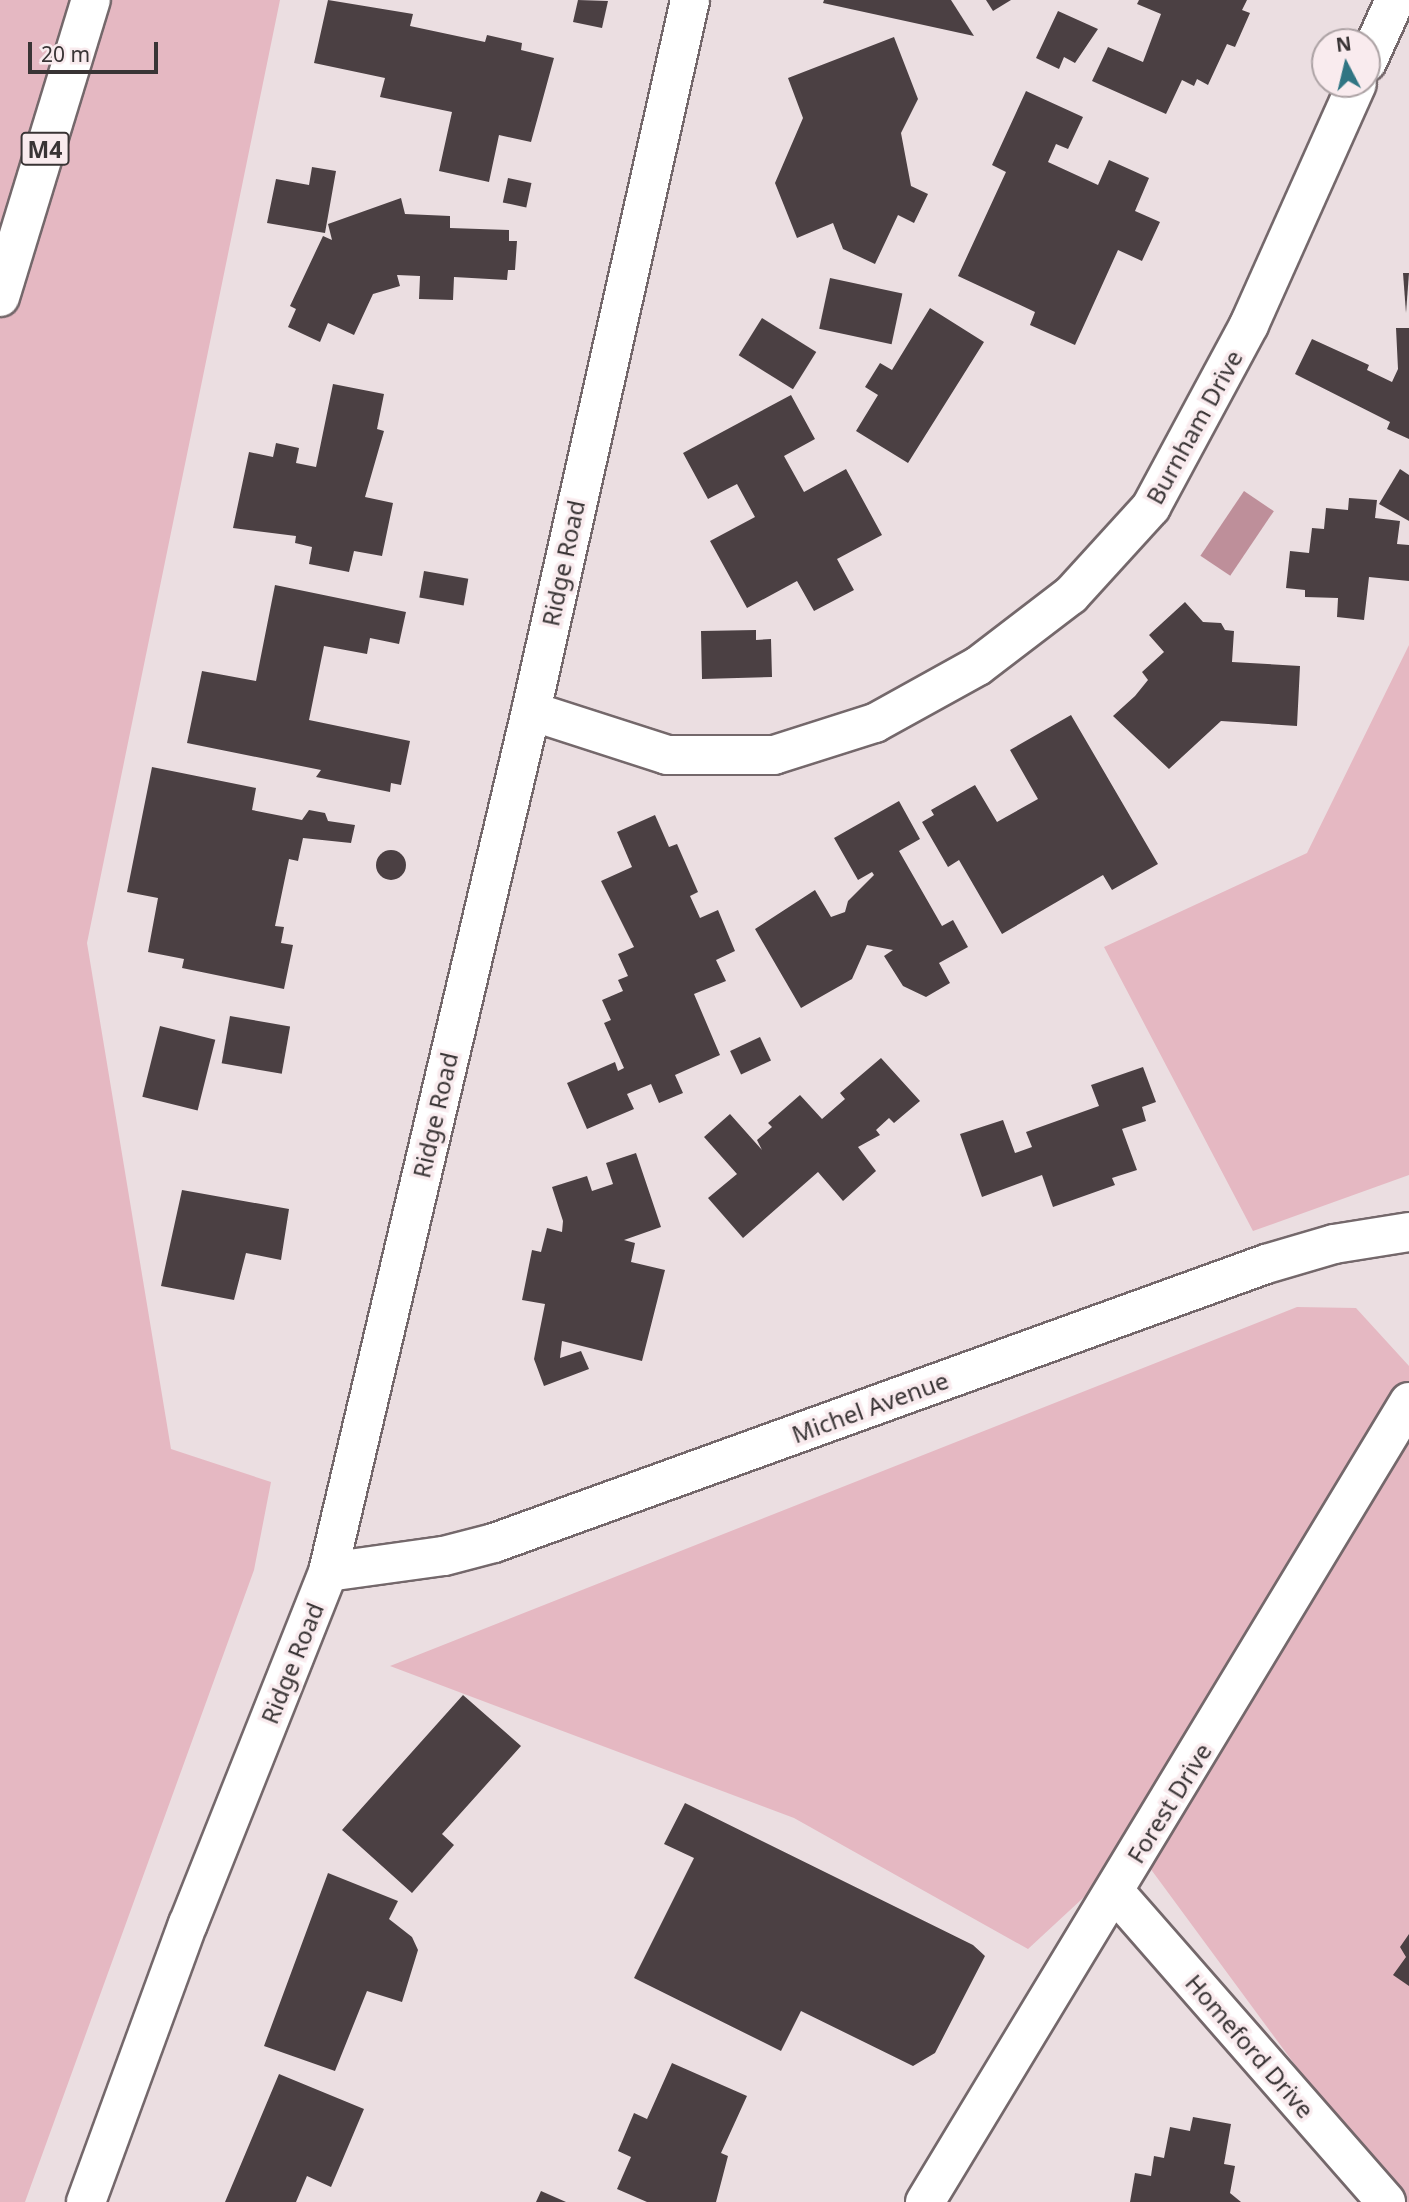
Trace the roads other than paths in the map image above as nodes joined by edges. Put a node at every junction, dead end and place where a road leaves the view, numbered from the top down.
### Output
1 (91, 0) edge
2 (690, 0) edge
3 (1395, 0) edge
4 (1381, 31) edge
5 (1351, 98) edge
6 (0, 297) edge
7 (531, 711) junction
8 (1409, 1232) edge
9 (1409, 1402) edge
10 (328, 1572) junction
11 (1114, 1891) junction
12 (86, 2202) edge
13 (925, 2202) edge
14 (1386, 2202) edge

1 - 6 main road, M4
2 - 7 main road, Ridge Road
3 - 4 main road
5 - 7 main road, Burnham Drive
7 - 10 main road, Ridge Road
8 - 10 main road, Michel Avenue
9 - 11 main road, Forest Drive
10 - 12 main road, Ridge Road
11 - 13 main road, Forest Drive
11 - 14 main road, Homeford Drive

